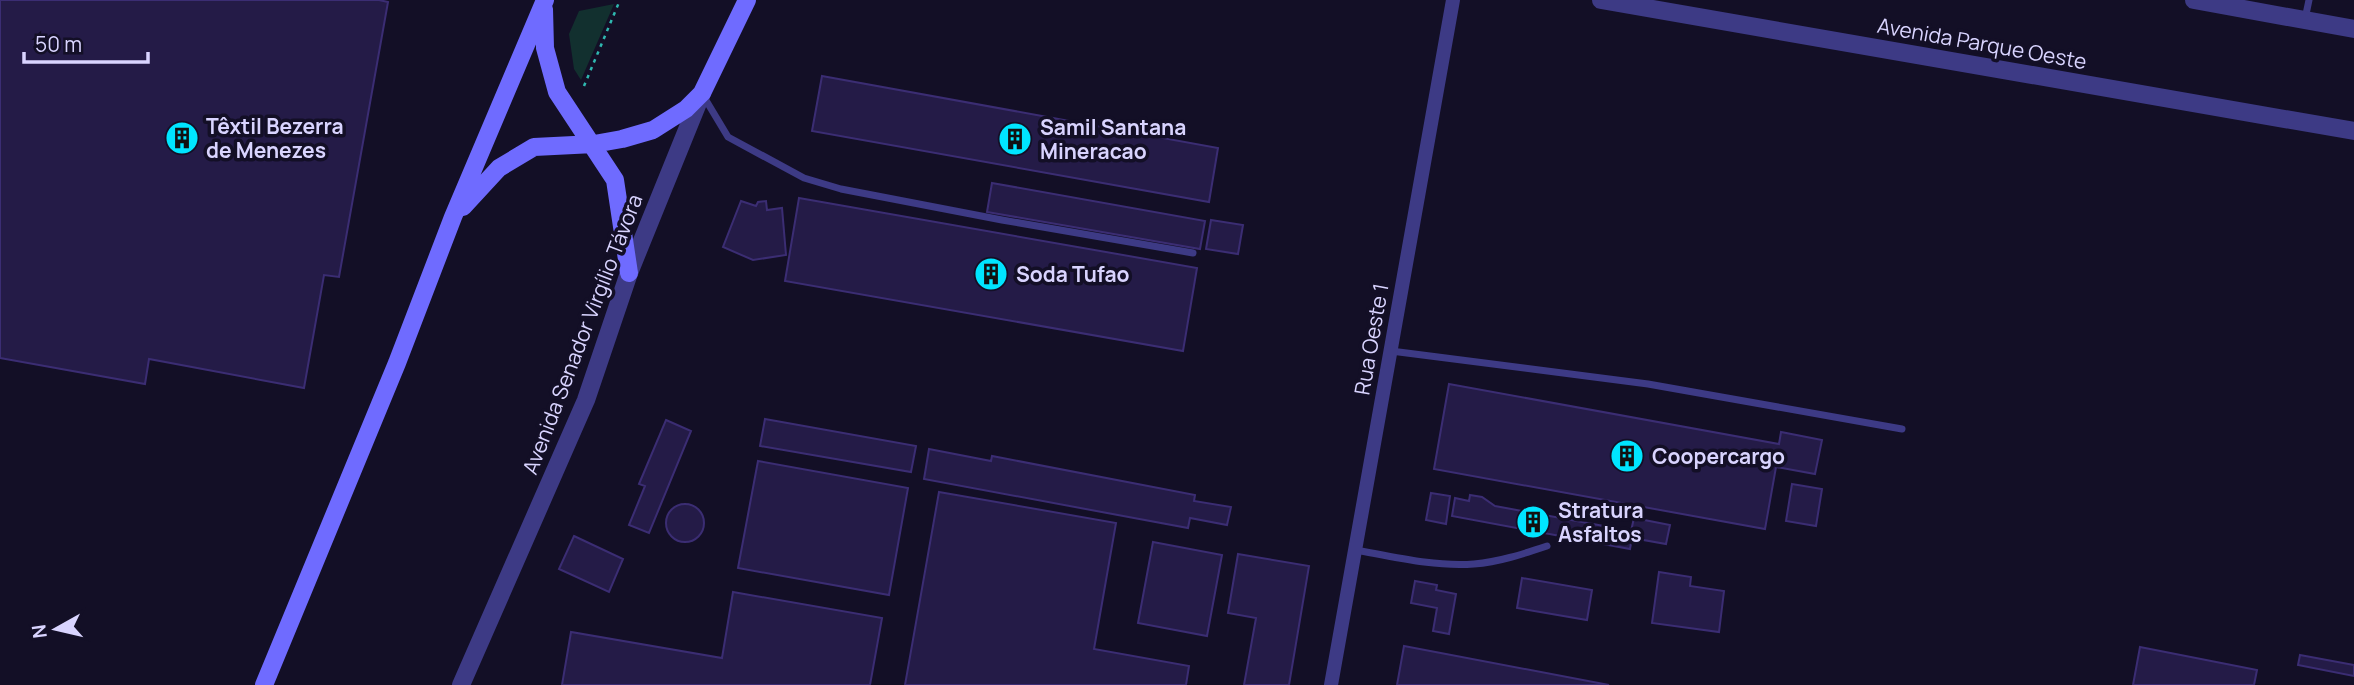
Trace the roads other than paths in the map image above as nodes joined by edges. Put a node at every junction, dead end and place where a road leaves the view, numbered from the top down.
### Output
1 (747, 0) edge
2 (1453, 0) edge
3 (1601, 0) edge
4 (2194, 0) edge
5 (2309, 0) edge
6 (544, 1) edge
7 (2305, 19) junction
8 (2354, 29) edge
9 (702, 93) junction
10 (2354, 131) edge
11 (594, 144) junction
12 (453, 217) junction
13 (1193, 253) dead end
14 (628, 273) junction
15 (1390, 351) junction
16 (1902, 429) dead end
17 (1548, 546) dead end
18 (1355, 550) junction
19 (264, 685) edge
20 (461, 685) edge
21 (1331, 685) edge

1 - 9 main road, Avenida Senador Virgílio Távora
2 - 15 street, Rua Oeste 1
3 - 10 street, Avenida Parque Oeste
4 - 7 street
5 - 7 lane
6 - 11 main road
6 - 12 main road
7 - 8 street
9 - 11 main road
9 - 13 lane
9 - 14 street, Avenida Senador Virgílio Távora
11 - 12 main road
11 - 14 main road
12 - 19 main road
14 - 20 street, Avenida Senador Virgílio Távora
15 - 16 lane
15 - 18 street, Rua Oeste 1
17 - 18 lane
18 - 21 street, Rua Oeste 1

